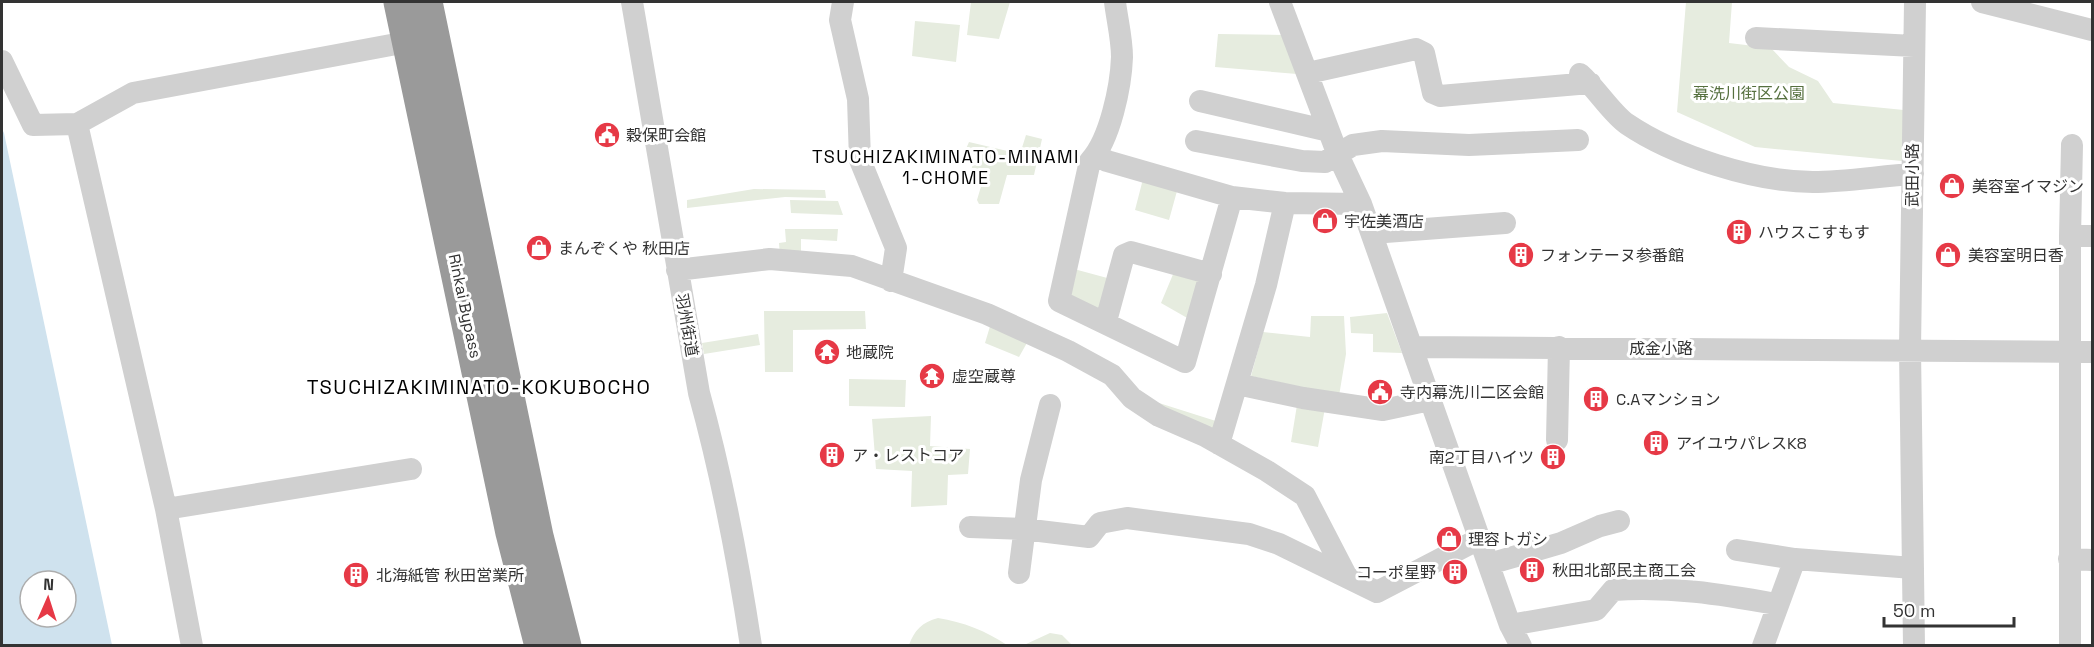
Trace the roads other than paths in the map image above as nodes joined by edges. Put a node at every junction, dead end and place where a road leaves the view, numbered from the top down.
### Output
1 (400, 2) edge
2 (426, 2) edge
3 (632, 2) edge
4 (843, 2) edge
5 (1115, 2) edge
6 (1280, 2) edge
7 (1915, 2) edge
8 (1982, 2) edge
9 (2092, 30) edge
10 (1756, 38) dead end
11 (408, 42) junction
12 (1914, 46) junction
13 (2, 61) edge
14 (1308, 73) junction
15 (1200, 101) dead end
16 (77, 123) junction
17 (1329, 130) junction
18 (1578, 140) dead end
19 (1196, 141) dead end
20 (2072, 145) dead end
21 (1096, 154) junction
22 (1338, 155) junction
23 (1913, 174) junction
24 (1232, 197) junction
25 (1285, 203) junction
26 (1361, 204) junction
27 (1505, 223) dead end
28 (1372, 233) junction
29 (2081, 236) edge
30 (677, 270) junction
31 (1211, 274) junction
32 (891, 281) junction
33 (1106, 321) junction
34 (1413, 346) junction
35 (1560, 347) junction
36 (1910, 349) junction
37 (2082, 352) edge
38 (1237, 384) junction
39 (1430, 400) junction
40 (1050, 405) dead end
41 (1557, 440) dead end
42 (1219, 444) junction
43 (411, 469) dead end
44 (166, 508) junction
45 (1620, 521) dead end
46 (970, 527) dead end
47 (1023, 529) junction
48 (1479, 539) junction
49 (1737, 550) dead end
50 (1795, 559) junction
51 (2069, 559) junction
52 (2092, 560) edge
53 (1489, 564) junction
54 (1913, 568) junction
55 (1019, 573) dead end
56 (1347, 577) junction
57 (1776, 604) junction
58 (1510, 625) junction
59 (192, 645) edge
60 (541, 645) edge
61 (565, 645) edge
62 (751, 645) edge
63 (1521, 645) edge
64 (1763, 645) edge
65 (1914, 645) edge
66 (2070, 645) edge

1 - 11 highway, Rinkai Bypass
2 - 61 highway, Rinkai Bypass
3 - 30 street, 羽州街道
4 - 32 street
5 - 21 street
6 - 14 street
7 - 12 street, 武田小路
8 - 9 street
10 - 12 street
11 - 16 street
11 - 60 highway, Rinkai Bypass
12 - 23 street, 武田小路
13 - 16 street
14 - 17 street
14 - 23 street
15 - 17 street
16 - 44 street
17 - 22 street
18 - 22 street
19 - 22 street
20 - 29 street
21 - 24 street
21 - 33 street
22 - 26 street
23 - 36 street, 武田小路
24 - 25 street
24 - 31 street
25 - 26 street
25 - 38 street
26 - 28 street
27 - 28 street
28 - 34 street
29 - 37 street
30 - 32 street
30 - 62 street, 羽州街道
31 - 33 street
31 - 33 street
32 - 42 street
34 - 35 street, 成金小路
34 - 39 street
35 - 36 street, 成金小路
35 - 41 street
36 - 37 street, 成金小路
36 - 54 street, 武田小路
37 - 51 street
38 - 39 street
38 - 42 street
39 - 48 street
40 - 47 street
42 - 56 street
43 - 44 street
44 - 59 street
45 - 53 street
46 - 47 street
47 - 55 street
47 - 56 street
48 - 53 street
48 - 56 street
49 - 50 street
50 - 54 street
50 - 57 street
51 - 52 street
51 - 66 street
53 - 58 street
54 - 65 street, 武田小路
57 - 58 street
57 - 64 street
58 - 63 street

